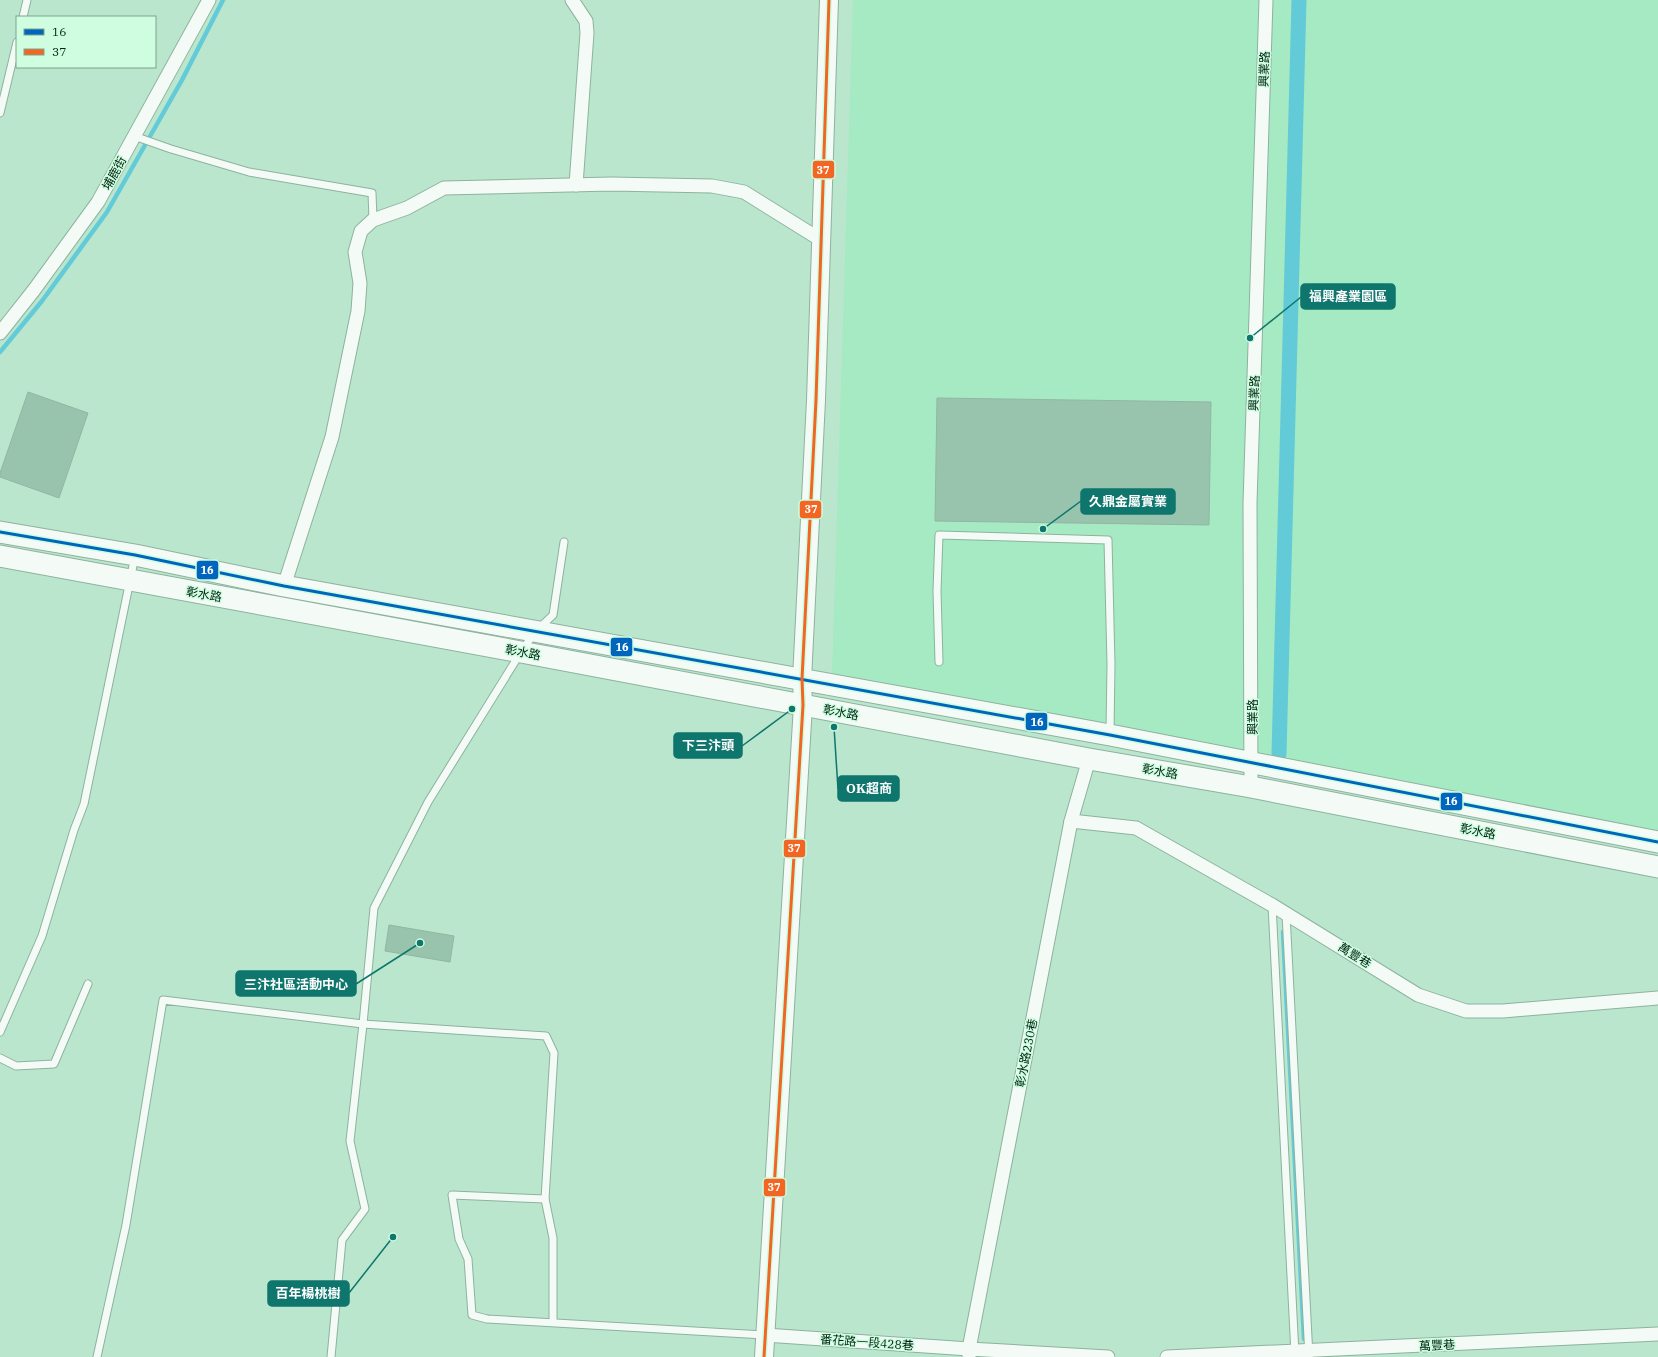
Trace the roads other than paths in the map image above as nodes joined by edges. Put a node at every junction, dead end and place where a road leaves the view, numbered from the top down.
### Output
1 (27, 0) edge
2 (209, 0) edge
3 (572, 0) edge
4 (829, 0) edge
5 (1266, 0) edge
6 (23, 16) edge
7 (16, 46) edge
8 (0, 113) edge
9 (134, 136) junction
10 (576, 185) junction
11 (373, 220) junction
12 (821, 240) junction
13 (0, 333) edge
14 (0, 532) edge
15 (564, 542) dead end
16 (135, 555) junction
17 (0, 556) edge
18 (131, 580) junction
19 (284, 586) junction
20 (535, 632) junction
21 (521, 652) junction
22 (939, 662) dead end
23 (802, 679) junction
24 (803, 705) junction
25 (1110, 735) junction
26 (1089, 759) junction
27 (1252, 762) junction
28 (1251, 787) junction
29 (1071, 821) junction
30 (1658, 842) edge
31 (1658, 867) edge
32 (1272, 905) junction
33 (1286, 914) junction
34 (88, 984) dead end
35 (1658, 998) edge
36 (363, 1024) junction
37 (0, 1032) edge
38 (0, 1058) edge
39 (546, 1199) junction
40 (553, 1322) junction
41 (1658, 1334) edge
42 (765, 1335) junction
43 (969, 1353) edge
44 (1295, 1354) edge
45 (1309, 1354) edge
46 (97, 1357) edge
47 (331, 1357) edge
48 (764, 1357) edge
49 (1108, 1357) edge
50 (1167, 1357) edge

1 - 6 lane
2 - 9 street, 埔鹿街
3 - 10 street
4 - 12 main road
5 - 27 street, 興業路
7 - 8 lane
9 - 11 lane
9 - 13 street, 埔鹿街
10 - 11 street
10 - 12 street
11 - 19 street
12 - 23 main road
14 - 16 main road, 彰水路
15 - 20 lane
16 - 18 lane
16 - 19 main road, 彰水路
17 - 18 main road, 彰水路
18 - 21 main road, 彰水路
18 - 37 lane
19 - 20 main road, 彰水路
20 - 21 lane
20 - 23 main road, 彰水路
21 - 24 main road, 彰水路
21 - 36 lane
22 - 25 lane
23 - 24 main road
23 - 25 main road, 彰水路
24 - 26 main road, 彰水路
24 - 42 main road
25 - 27 main road, 彰水路
26 - 28 main road, 彰水路
26 - 29 street, 彰水路230巷
27 - 28 street, 興業路
27 - 30 main road, 彰水路
28 - 31 main road, 彰水路
29 - 32 street, 萬豐巷
29 - 43 street, 彰水路230巷
32 - 33 street, 萬豐巷
32 - 44 lane
33 - 35 street, 萬豐巷
33 - 45 lane
34 - 38 lane
36 - 39 lane
36 - 46 lane
36 - 47 lane
39 - 40 lane
39 - 40 lane
40 - 42 lane
41 - 45 street, 萬豐巷
42 - 43 street, 番花路一段428巷
42 - 48 main road
43 - 49 street
44 - 45 street, 萬豐巷
44 - 50 street, 萬豐巷

